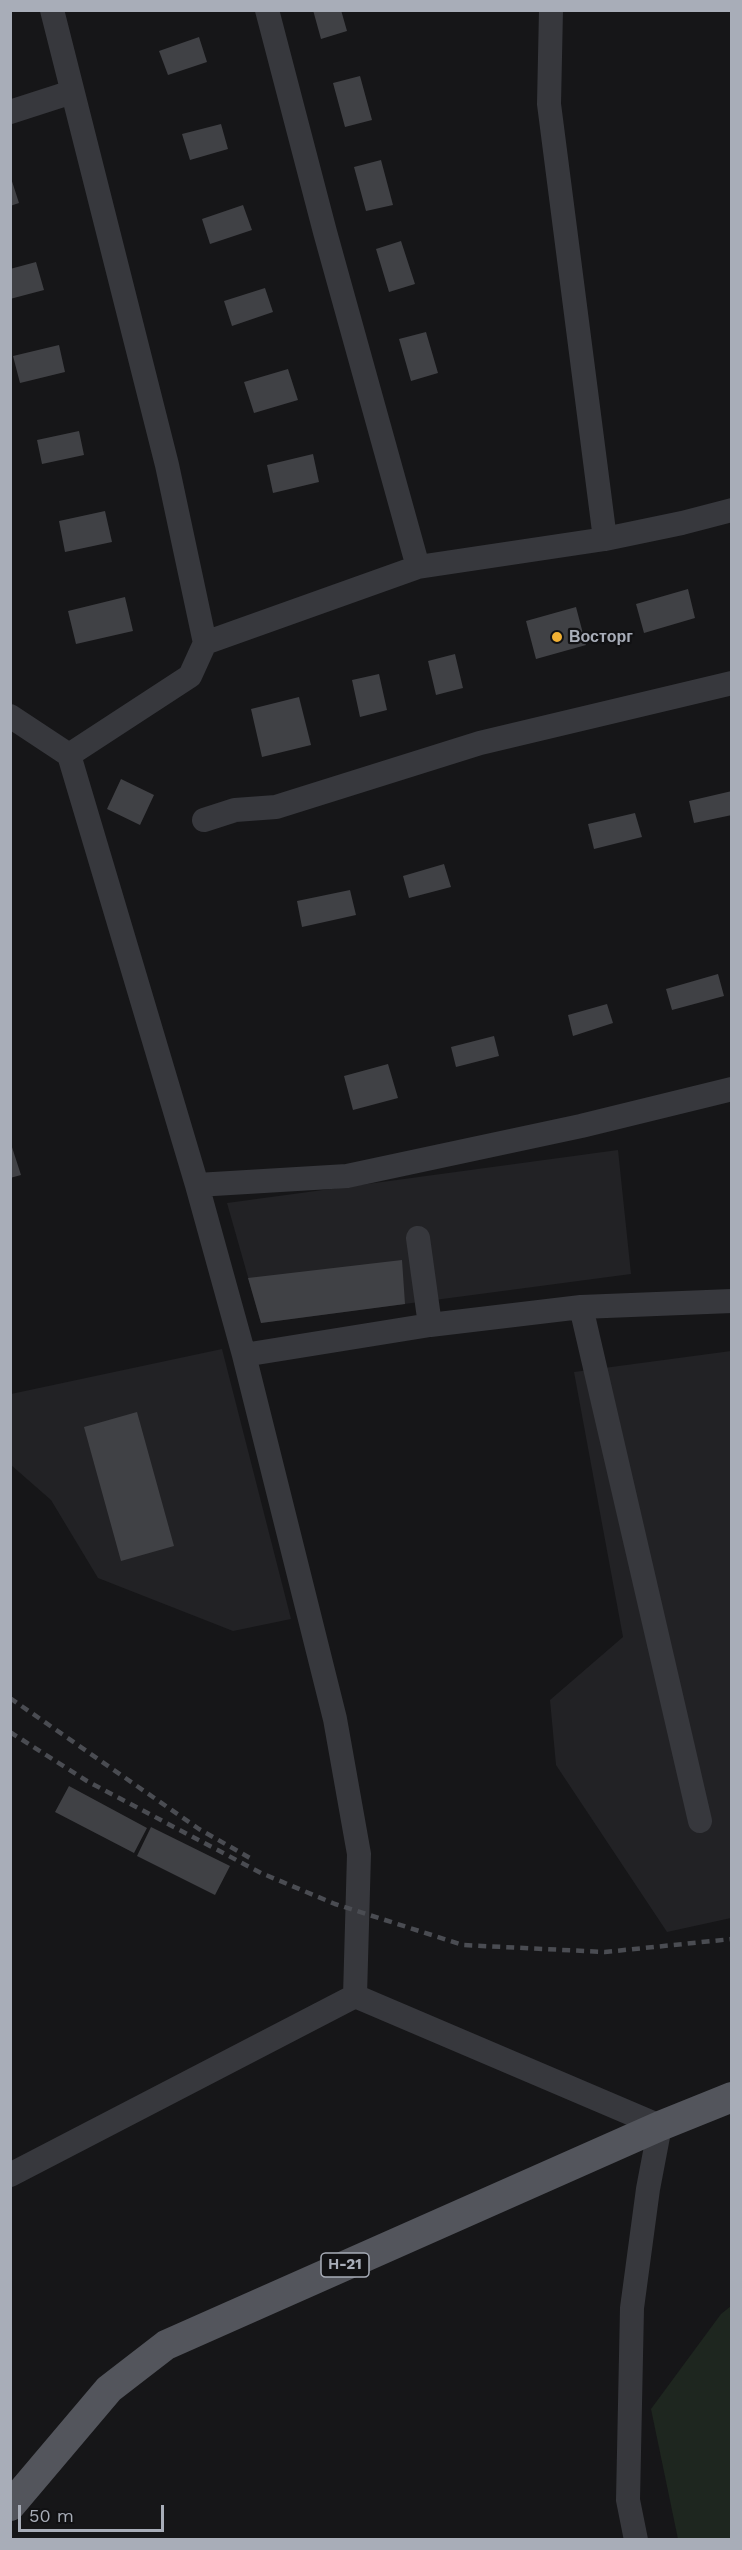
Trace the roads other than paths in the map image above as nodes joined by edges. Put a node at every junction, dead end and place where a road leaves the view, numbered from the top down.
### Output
1 (52, 10) edge
2 (267, 10) edge
3 (551, 10) edge
4 (72, 92) junction
5 (10, 112) edge
6 (732, 510) edge
7 (605, 539) junction
8 (418, 567) junction
9 (205, 643) junction
10 (732, 683) edge
11 (10, 716) edge
12 (69, 755) junction
13 (204, 820) dead end
14 (732, 1089) edge
15 (197, 1185) junction
16 (418, 1238) dead end
17 (732, 1300) edge
18 (581, 1307) junction
19 (430, 1325) junction
20 (244, 1354) junction
21 (700, 1821) dead end
22 (355, 1996) junction
23 (732, 2097) edge
24 (660, 2126) junction
25 (10, 2175) edge
26 (10, 2506) edge
27 (636, 2540) edge

1 - 4 street
2 - 8 street
3 - 7 street
4 - 5 street
4 - 9 street
6 - 7 street
7 - 8 street
8 - 9 street
9 - 12 street
10 - 13 street
11 - 12 street
12 - 15 street
14 - 15 street
15 - 20 street
16 - 19 street
17 - 18 street
18 - 19 street
18 - 21 street
19 - 20 street
20 - 22 street
22 - 24 street
22 - 25 street
23 - 24 main road, Н-21
24 - 26 main road, Н-21
24 - 27 street

